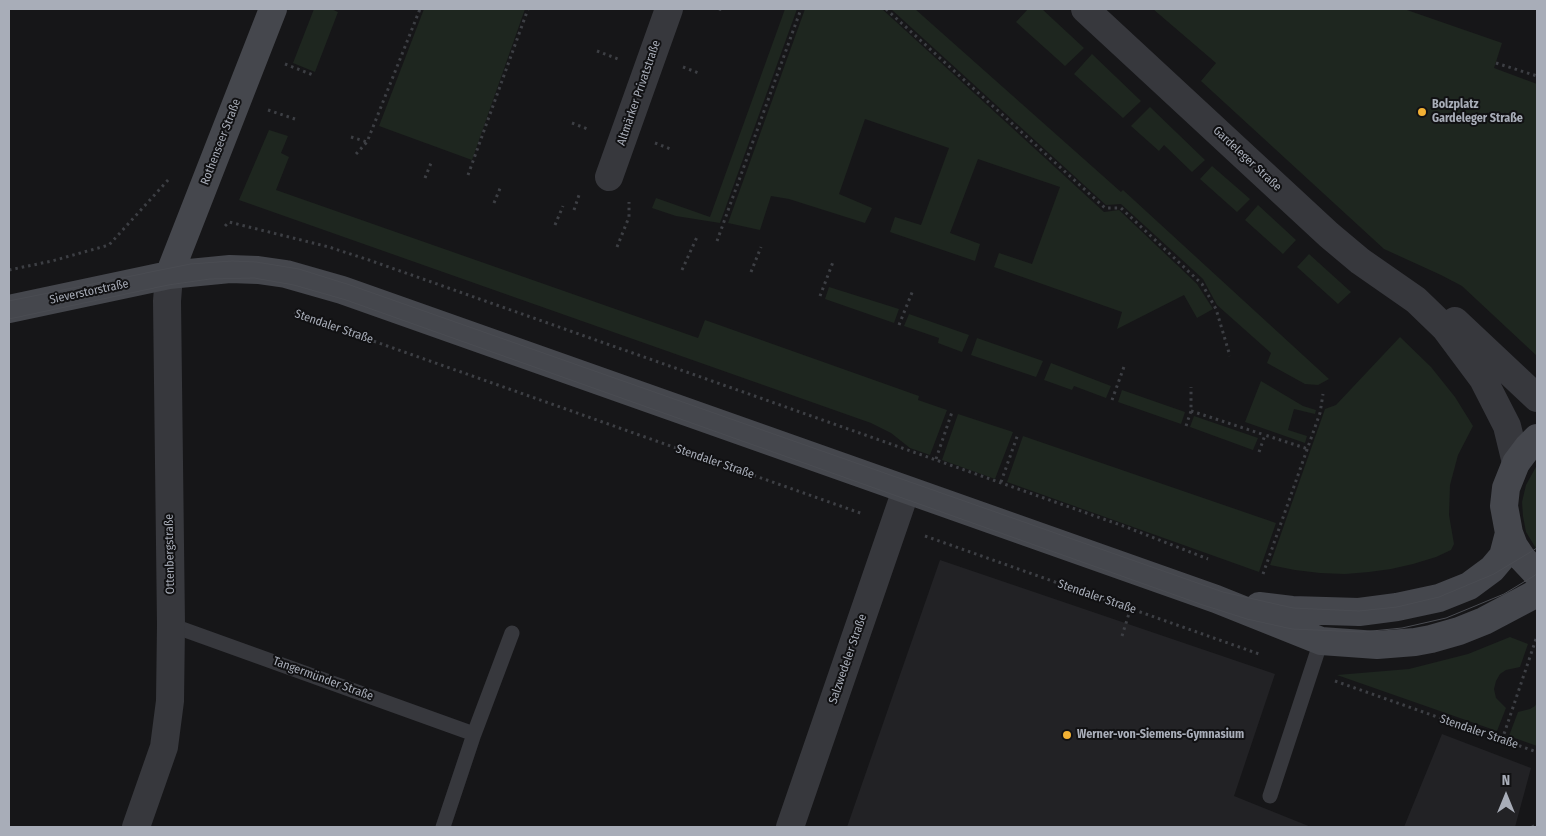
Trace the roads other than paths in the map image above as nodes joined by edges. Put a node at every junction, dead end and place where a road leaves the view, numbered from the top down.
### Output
1 (273, 9) edge
2 (669, 9) edge
3 (1085, 9) edge
4 (609, 177) dead end
5 (169, 275) junction
6 (1416, 300) junction
7 (9, 310) edge
8 (1537, 398) edge
9 (1537, 438) edge
10 (1516, 463) junction
11 (906, 490) junction
12 (1508, 533) junction
13 (1537, 574) edge
14 (1537, 593) edge
15 (1216, 599) junction
16 (171, 625) junction
17 (512, 633) dead end
18 (1321, 641) junction
19 (474, 734) junction
20 (1270, 796) dead end
21 (136, 827) edge
22 (443, 827) edge
23 (790, 827) edge

1 - 5 street, Rothenseer Straße
2 - 4 street, Altmärker Privatstraße
3 - 6 street, Gardeleger Straße
5 - 7 street, Sieverstorstraße
5 - 11 street
5 - 16 street, Ottenbergstraße
6 - 8 street, Gardeleger Straße
6 - 10 street, Gardeleger Straße
9 - 10 street
10 - 12 street
11 - 15 street
11 - 23 street, Salzwedeler Straße
12 - 13 street
12 - 15 street
14 - 18 street
15 - 18 street
16 - 19 lane, Tangermünder Straße
16 - 21 street, Ottenbergstraße
17 - 19 lane
18 - 20 lane
19 - 22 lane

